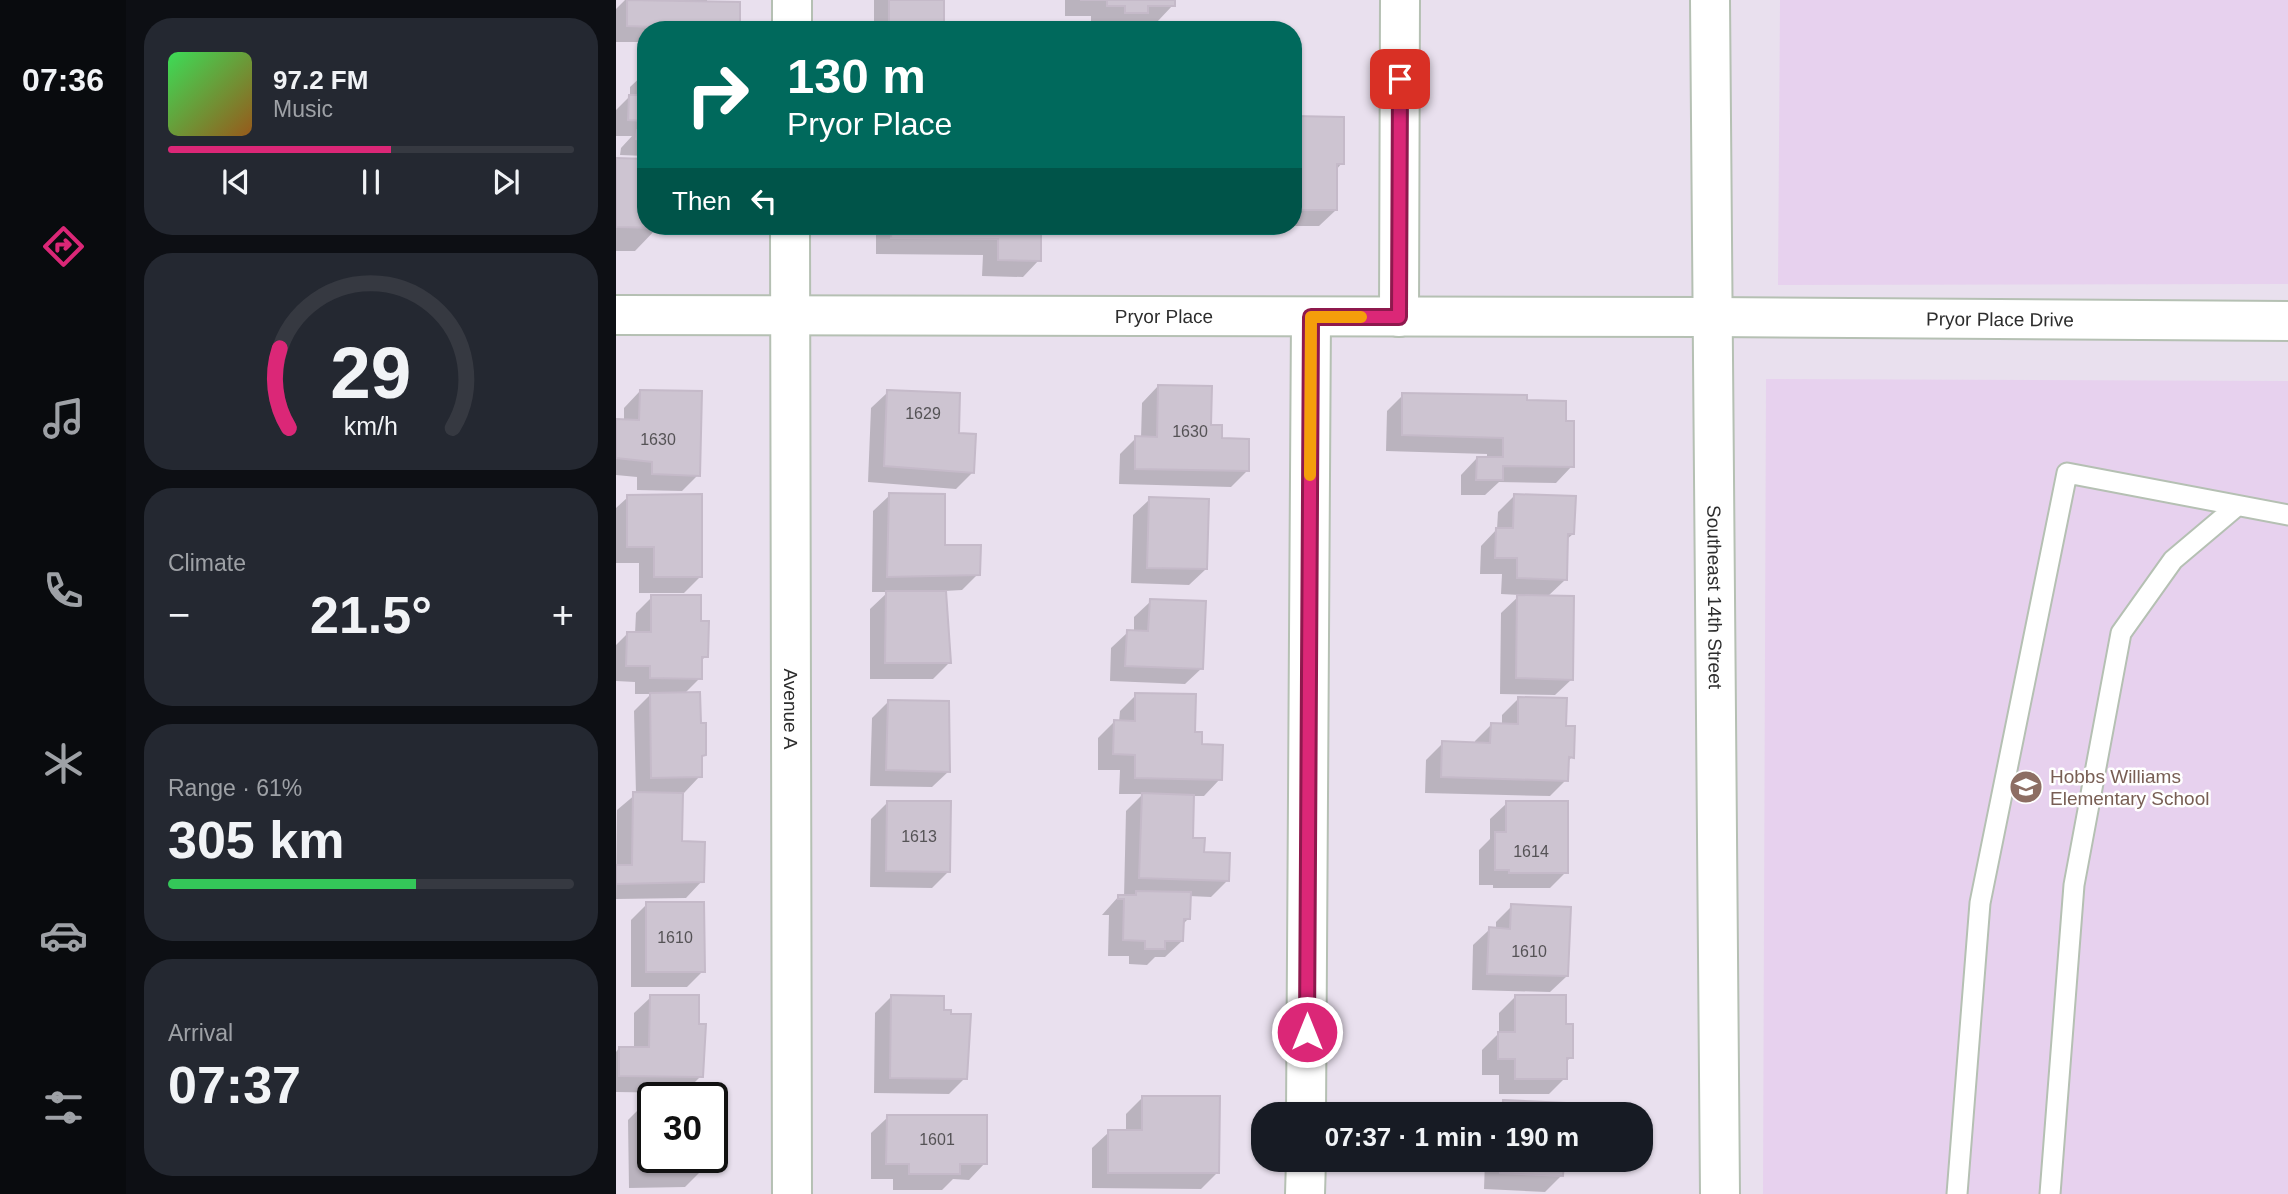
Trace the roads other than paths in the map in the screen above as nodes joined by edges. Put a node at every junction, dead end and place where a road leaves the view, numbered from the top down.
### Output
1 (792, 0) edge
2 (1400, 0) edge
3 (1710, 0) edge
4 (792, 21) edge
5 (790, 235) edge
6 (790, 314) junction
7 (616, 315) edge
8 (1311, 317) junction
9 (1399, 317) junction
10 (1711, 317) junction
11 (2288, 321) edge
12 (2238, 506) junction
13 (2288, 515) edge
14 (1306, 1102) edge
15 (1306, 1172) edge
16 (793, 1194) edge
17 (1306, 1194) edge
18 (1720, 1194) edge
19 (1957, 1194) edge
20 (2050, 1194) edge

1 - 4 street
2 - 9 street
3 - 10 street, Southeast 14th Street
5 - 6 street, Avenue A
6 - 7 street, Pryor Place
6 - 8 street, Pryor Place
6 - 16 street, Avenue A
8 - 9 street, Pryor Place
8 - 14 street
9 - 10 street, Pryor Place
10 - 11 street, Pryor Place Drive
10 - 18 street, Southeast 14th Street
12 - 13 lane
12 - 19 lane
12 - 20 lane
15 - 17 street

